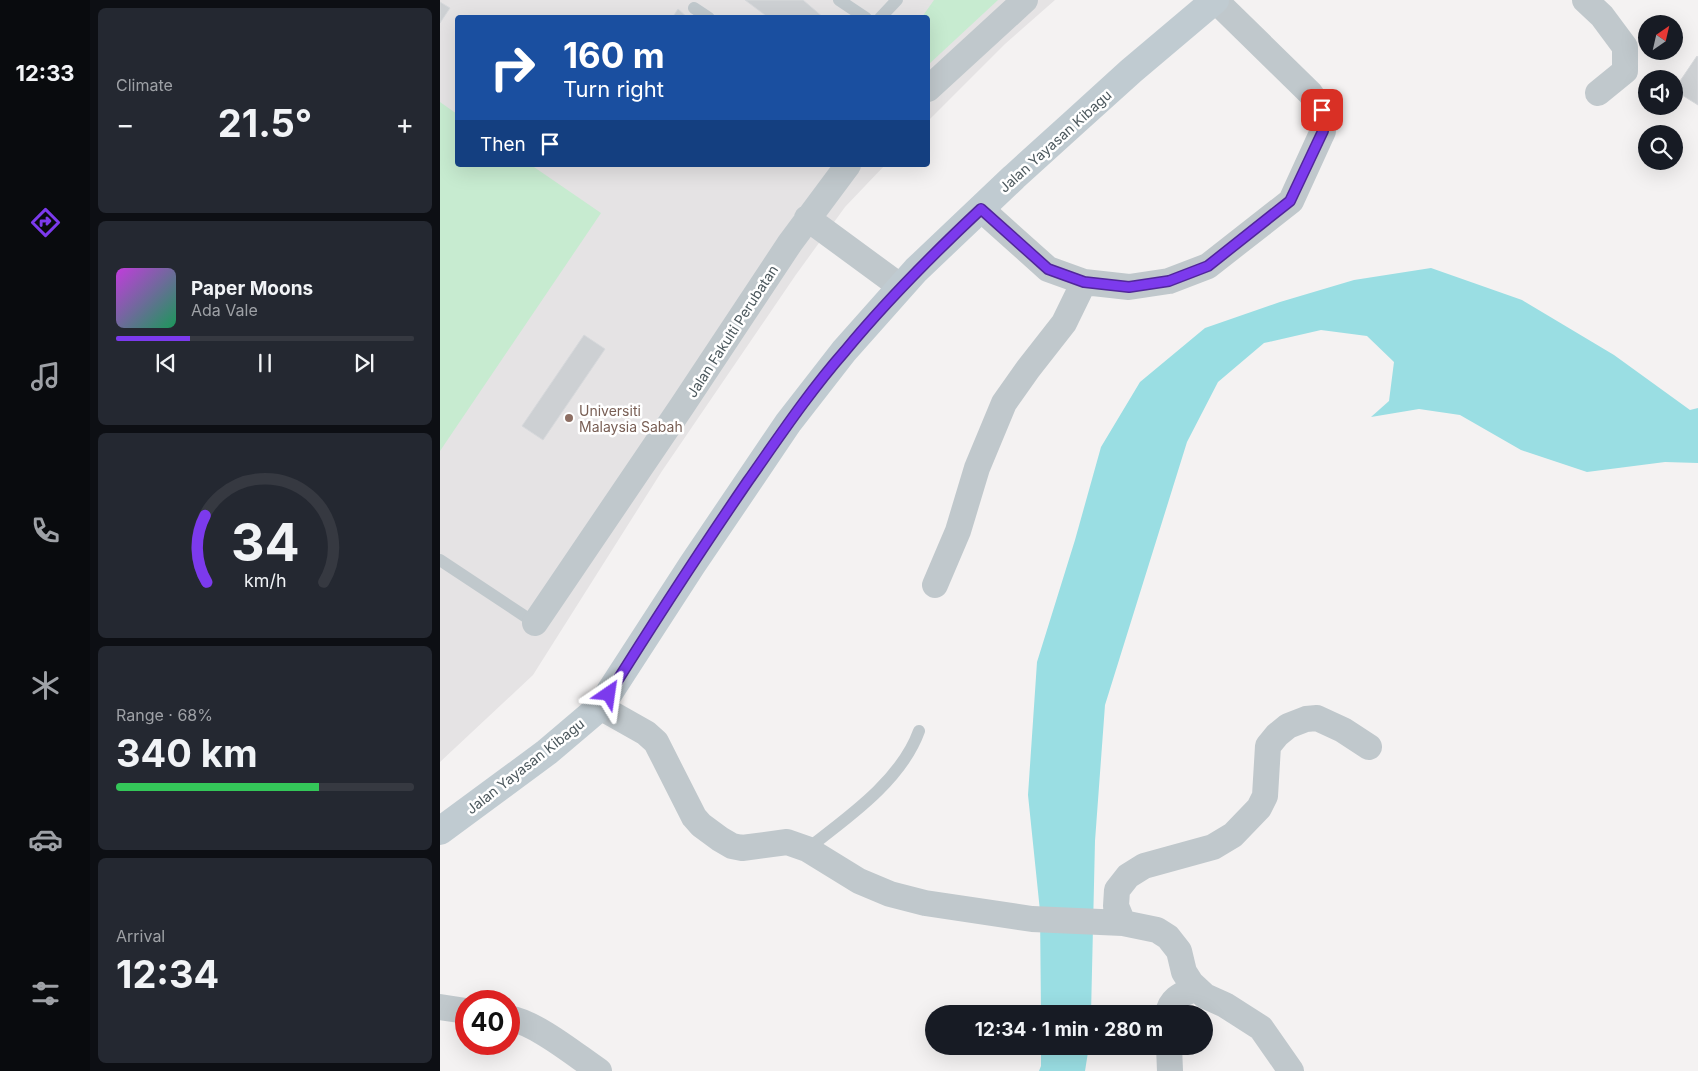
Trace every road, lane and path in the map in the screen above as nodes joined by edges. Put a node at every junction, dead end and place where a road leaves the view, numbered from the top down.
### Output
1 (839, 0) edge
2 (897, 0) edge
3 (1025, 0) edge
4 (1215, 0) edge
5 (1585, 0) edge
6 (694, 8) dead end
7 (704, 15) edge
8 (862, 15) edge
9 (883, 15) edge
10 (930, 87) edge
11 (1598, 94) dead end
12 (846, 167) edge
13 (981, 209) junction
14 (807, 218) junction
15 (1084, 282) junction
16 (901, 287) junction
17 (440, 560) edge
18 (935, 585) dead end
19 (535, 623) joint
20 (600, 707) junction
21 (919, 731) dead end
22 (1369, 747) dead end
23 (440, 831) edge
24 (807, 849) junction
25 (1112, 923) junction
26 (1196, 988) junction
27 (1172, 1005) edge
28 (440, 1007) edge
29 (455, 1009) edge
30 (520, 1021) edge
31 (1169, 1055) edge
32 (600, 1071) edge
33 (1170, 1071) edge
34 (1291, 1071) edge

1 - 8 lane
2 - 9 lane
3 - 10 street
4 - 13 street, Jalan Yayasan Kibagu
4 - 15 street
5 - 11 street
6 - 7 lane
12 - 14 street, Jalan Fakulti Perubatan
13 - 15 street
13 - 16 street, Jalan Yayasan Kibagu
14 - 16 street
14 - 19 street, Jalan Fakulti Perubatan
15 - 18 street
16 - 20 street, Jalan Yayasan Kibagu
17 - 19 lane
20 - 23 street, Jalan Yayasan Kibagu
20 - 24 street
21 - 24 lane
22 - 25 street
24 - 25 street
25 - 26 street
26 - 27 street
26 - 34 street
28 - 29 street
30 - 32 street
31 - 33 street

